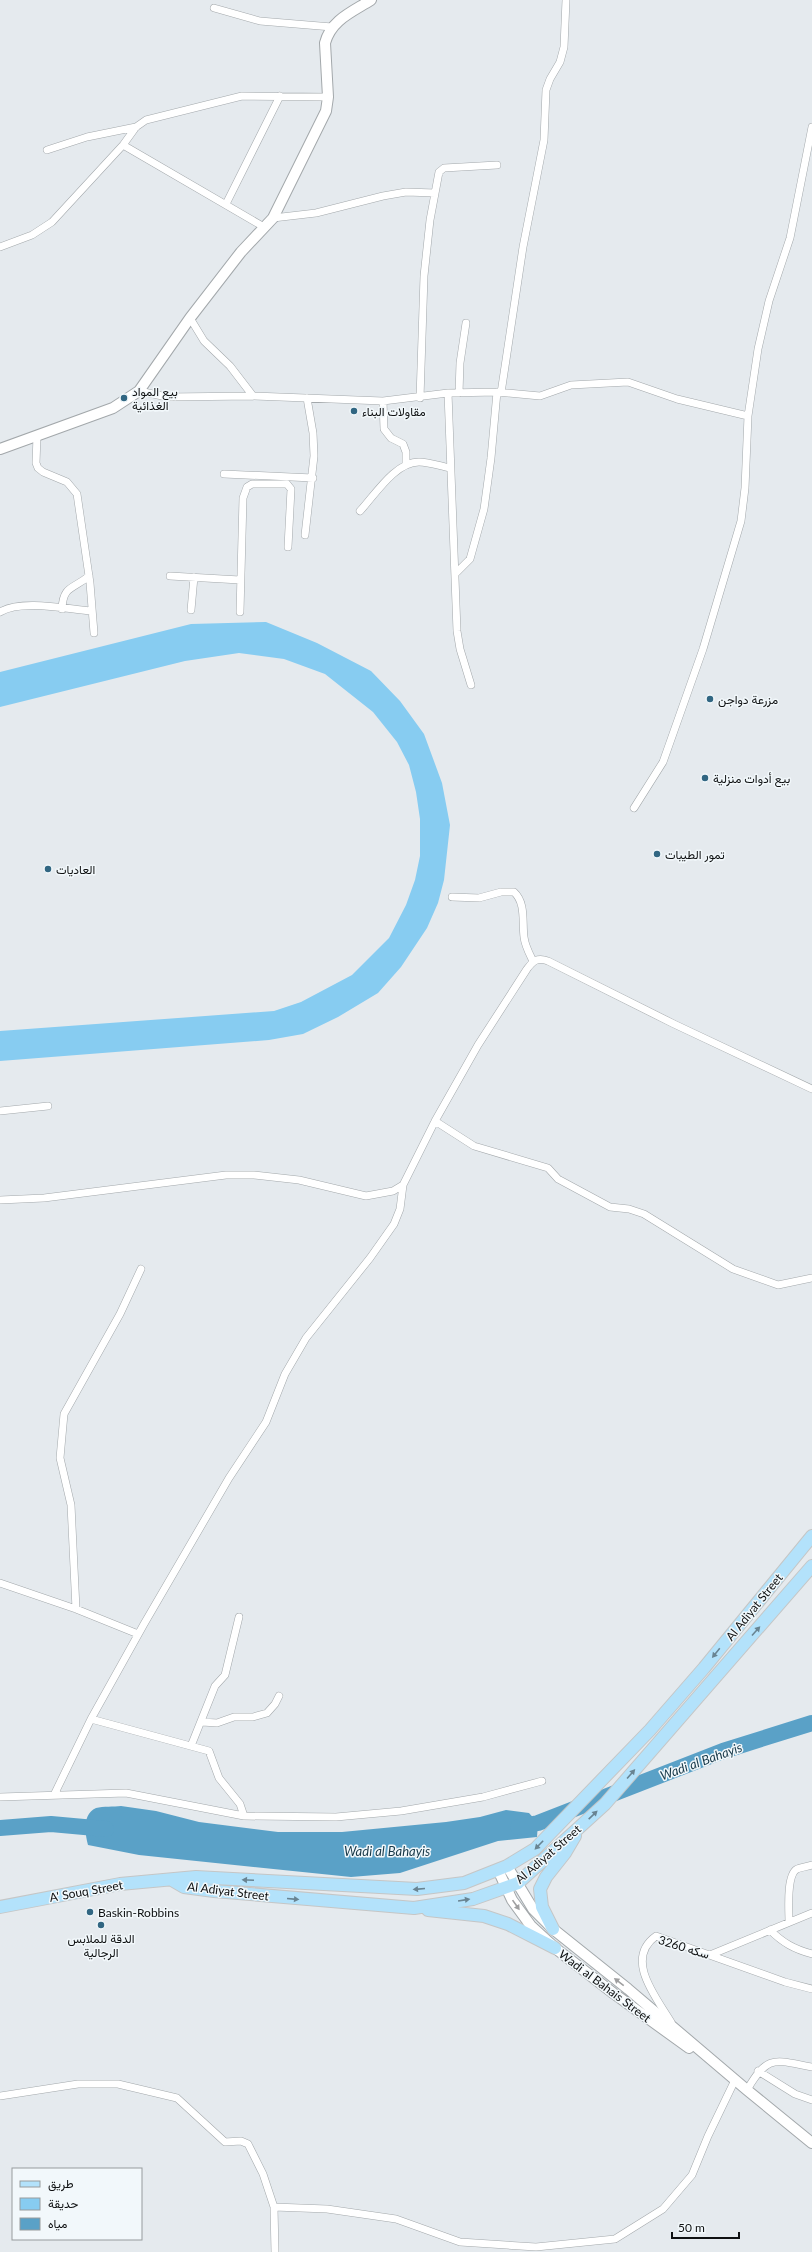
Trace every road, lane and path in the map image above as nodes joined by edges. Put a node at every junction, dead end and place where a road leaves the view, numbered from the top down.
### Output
1 (371, 0) edge
2 (566, 0) edge
3 (214, 8) dead end
4 (332, 27) junction
5 (280, 96) junction
6 (328, 97) junction
7 (136, 126) junction
8 (812, 128) edge
9 (123, 145) junction
10 (47, 150) dead end
11 (497, 165) dead end
12 (435, 193) junction
13 (226, 204) junction
14 (272, 218) junction
15 (264, 227) junction
16 (0, 247) edge
17 (190, 318) junction
18 (466, 323) dead end
19 (139, 391) junction
20 (499, 392) junction
21 (448, 393) junction
22 (459, 393) junction
23 (253, 396) junction
24 (307, 398) junction
25 (420, 398) junction
26 (383, 401) junction
27 (748, 416) junction
28 (37, 436) junction
29 (0, 448) edge
30 (406, 465) junction
31 (450, 468) junction
32 (224, 474) dead end
33 (313, 478) junction
34 (360, 511) dead end
35 (305, 535) dead end
36 (288, 547) dead end
37 (457, 572) junction
38 (89, 576) junction
39 (170, 576) dead end
40 (194, 577) junction
41 (240, 580) junction
42 (62, 609) junction
43 (191, 610) dead end
44 (91, 611) junction
45 (0, 612) edge
46 (240, 612) dead end
47 (94, 633) dead end
48 (471, 685) dead end
49 (634, 808) dead end
50 (452, 897) dead end
51 (533, 961) junction
52 (812, 1089) edge
53 (48, 1106) dead end
54 (0, 1111) edge
55 (435, 1121) junction
56 (403, 1185) junction
57 (0, 1200) edge
58 (141, 1269) dead end
59 (812, 1278) edge
60 (812, 1536) edge
61 (812, 1566) edge
62 (0, 1583) edge
63 (76, 1609) junction
64 (239, 1617) dead end
65 (138, 1634) junction
66 (279, 1696) dead end
67 (91, 1719) junction
68 (202, 1722) junction
69 (192, 1746) junction
70 (542, 1782) dead end
71 (54, 1795) junction
72 (0, 1797) edge
73 (244, 1816) junction
74 (579, 1828) junction
75 (812, 1865) edge
76 (503, 1868) junction
77 (172, 1880) junction
78 (518, 1883) junction
79 (506, 1888) junction
80 (0, 1907) edge
81 (414, 1908) junction
82 (812, 1913) edge
83 (789, 1922) junction
84 (553, 1929) junction
85 (770, 1930) junction
86 (555, 1948) junction
87 (812, 1954) edge
88 (710, 1955) junction
89 (812, 1989) edge
90 (674, 2028) junction
91 (812, 2067) edge
92 (758, 2071) junction
93 (734, 2080) junction
94 (747, 2090) junction
95 (0, 2096) edge
96 (812, 2100) edge
97 (812, 2143) edge
98 (274, 2207) junction
99 (275, 2252) edge

1 - 4 street
2 - 20 street
3 - 4 street
4 - 6 street
5 - 6 street
5 - 7 street
5 - 13 street
6 - 14 street
7 - 9 street
7 - 10 street
8 - 27 street
9 - 13 street
9 - 16 street
11 - 12 street
12 - 14 street
12 - 25 street
13 - 15 street
14 - 15 street
15 - 17 street
17 - 19 street
17 - 23 street
18 - 22 street
19 - 23 street
19 - 28 street
20 - 22 street
20 - 27 street
20 - 37 street
21 - 22 street
21 - 25 street
21 - 31 street
23 - 24 street
24 - 26 street
24 - 33 street
25 - 26 street
26 - 30 street
27 - 49 street
28 - 29 street
28 - 38 street
30 - 31 street
30 - 34 street
31 - 37 street
32 - 33 street
33 - 35 street
36 - 41 street
37 - 48 street
38 - 42 street
38 - 44 street
39 - 40 street
40 - 41 street
40 - 43 street
41 - 46 street
42 - 44 street
42 - 45 street
44 - 47 street
50 - 51 street
51 - 52 street
51 - 55 street
53 - 54 street
55 - 56 street
55 - 59 street
56 - 57 street
56 - 65 street
58 - 63 street
60 -> 76 main road, Al Adiyat Street
74 -> 61 main road, Al Adiyat Street
62 - 63 street
63 - 65 street
64 - 68 street
65 - 67 street
66 - 68 street
67 - 69 street
67 - 71 street
68 - 69 street
69 - 73 street
70 - 73 street
71 - 72 street
71 - 73 street
74 - 78 main road, Al Adiyat Street
74 - 84 main road
75 - 83 street
76 -> 77 main road, Al Adiyat Street
76 - 78 street, Wadi al Bahais Street
76 - 79 street, Wadi al Bahais Street
77 - 80 main road, A' Souq Street
77 -> 81 main road, Al Adiyat Street
78 - 79 main road, Al Adiyat Street
78 - 84 street, Wadi al Bahais Street
81 -> 79 main road, Al Adiyat Street
79 -> 86 street, Wadi al Bahais Street
81 - 86 main road
82 - 83 street
83 - 85 street
90 -> 84 street, Wadi al Bahais Street
85 - 87 street
85 - 88 street
86 - 93 street, Wadi al Bahais Street
88 - 89 street, سكه 3260
88 - 90 street, سكه 3260
90 - 93 street, Wadi al Bahais Street
91 - 92 street
92 - 94 street
92 - 96 street
93 - 94 street, Wadi al Bahais Street
93 - 98 street
94 - 97 street, Wadi al Bahais Street
95 - 98 street
98 - 99 street

